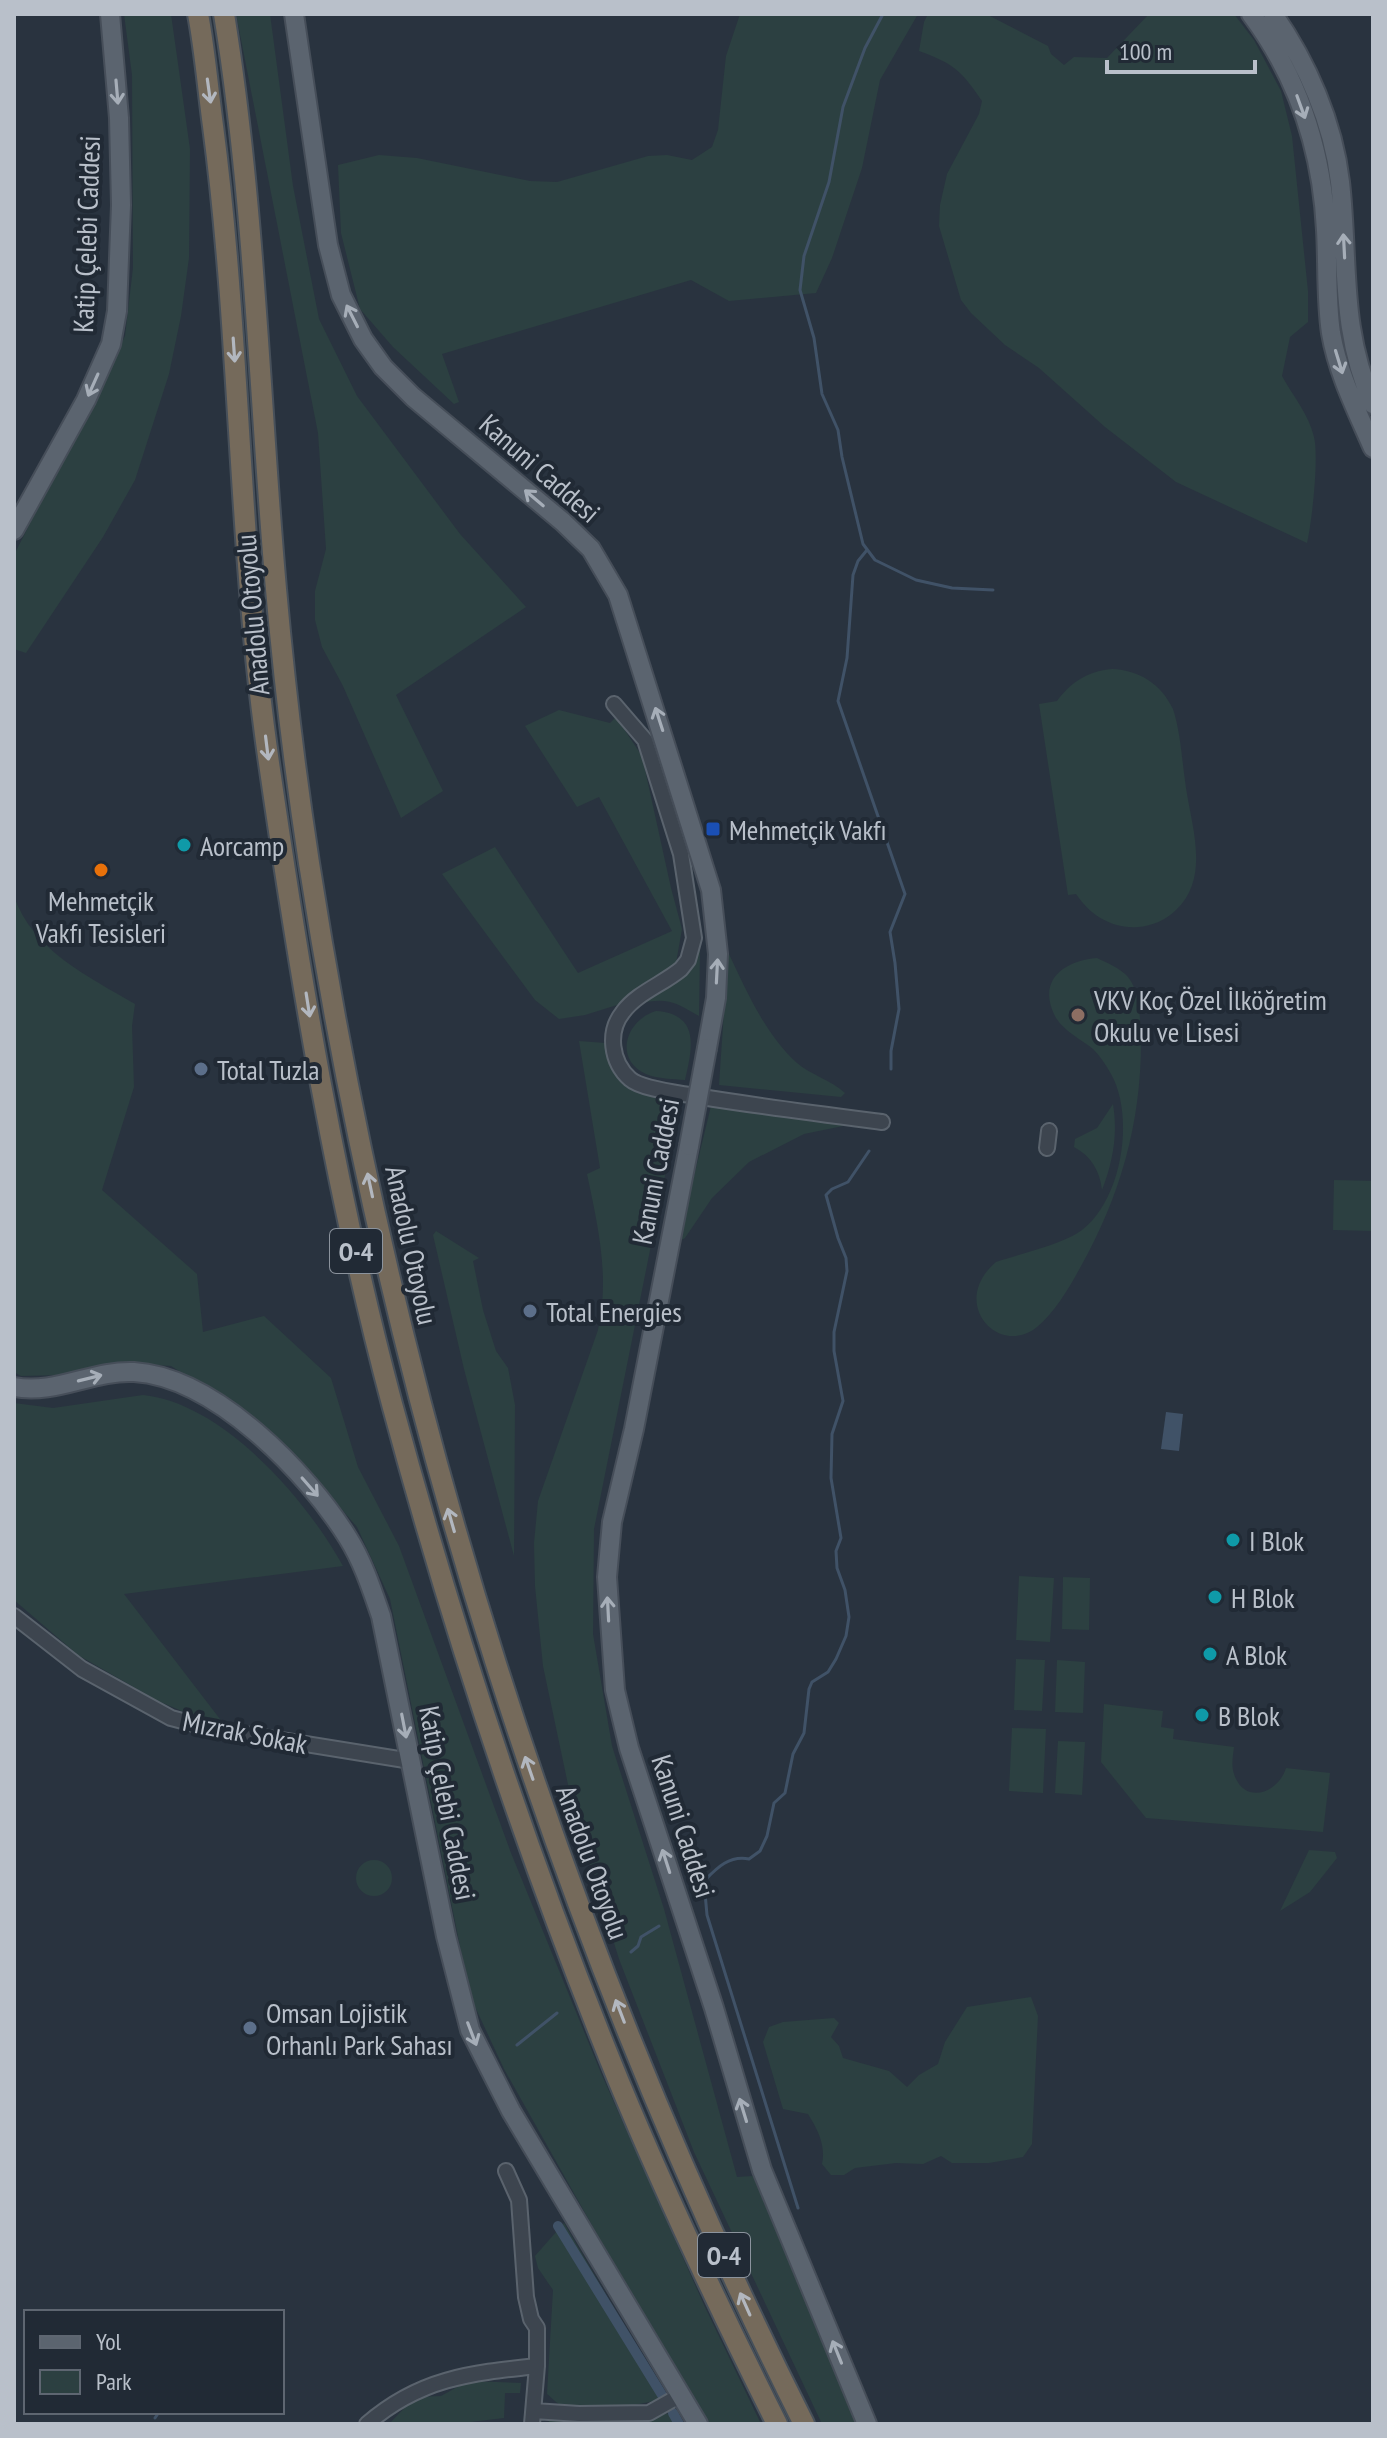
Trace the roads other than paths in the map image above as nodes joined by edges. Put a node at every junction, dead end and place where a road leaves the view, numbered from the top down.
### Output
1 (110, 14) edge
2 (198, 14) edge
3 (224, 14) edge
4 (294, 14) edge
5 (1251, 14) edge
6 (1273, 14) edge
7 (1373, 404) edge
8 (1373, 448) edge
9 (14, 530) edge
10 (614, 704) dead end
11 (882, 1122) dead end
12 (1049, 1131) dead end
13 (1047, 1148) dead end
14 (14, 1387) edge
15 (14, 1616) edge
16 (411, 1761) junction
17 (506, 2171) dead end
18 (537, 2366) junction
19 (681, 2395) junction
20 (533, 2417) edge
21 (367, 2424) edge
22 (698, 2424) edge
23 (777, 2424) edge
24 (804, 2424) edge
25 (867, 2424) edge

1 -> 9 main road, Katip Çelebi Caddesi
2 -> 23 highway, Anadolu Otoyolu / O-4
24 -> 3 highway, Anadolu Otoyolu / O-4
25 -> 4 main road, Kanuni Caddesi, bridge
5 -> 8 main road
7 -> 6 main road
10 - 11 street
12 - 13 street
14 -> 16 main road, Katip Çelebi Caddesi
15 - 16 street, Mızrak Sokak
16 -> 19 main road, Katip Çelebi Caddesi
17 - 18 street
18 - 20 street
18 - 21 street
19 - 20 street
19 - 22 main road, Katip Çelebi Caddesi

